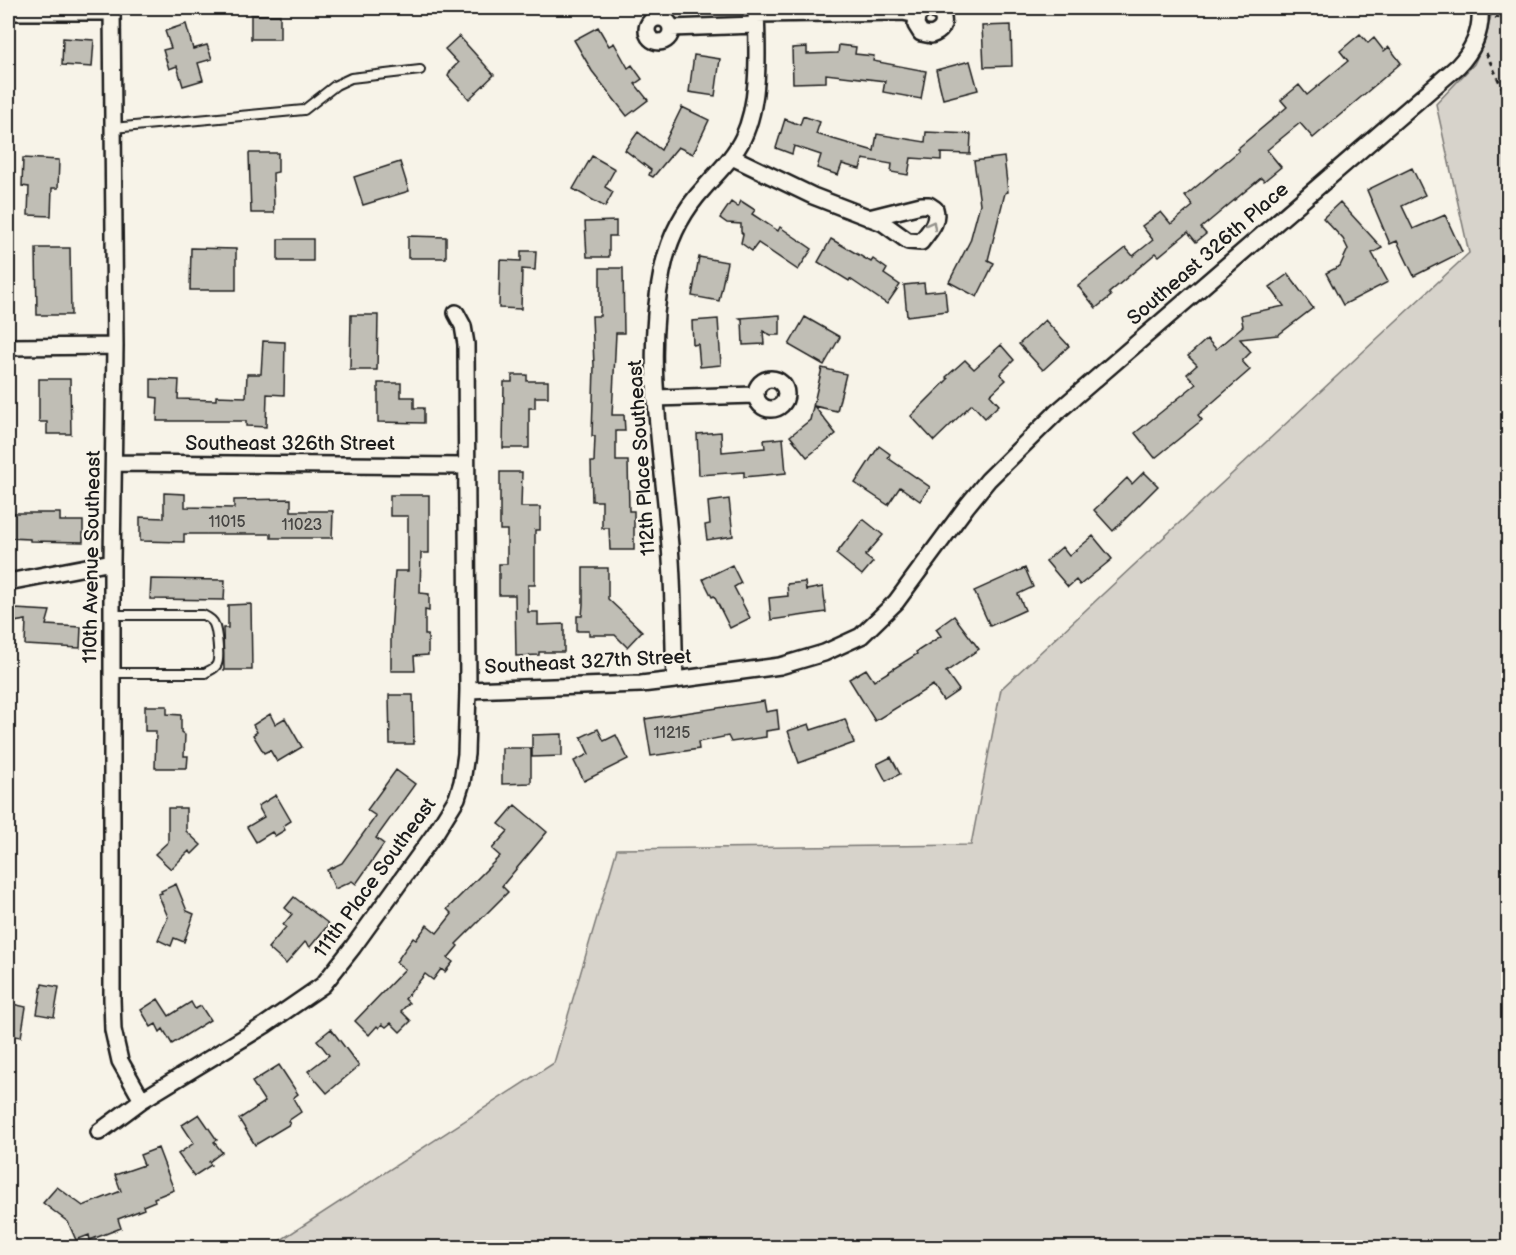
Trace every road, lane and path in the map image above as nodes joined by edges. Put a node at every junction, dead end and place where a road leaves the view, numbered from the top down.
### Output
1 (932, 8) edge
2 (1480, 8) edge
3 (112, 10) edge
4 (922, 11) edge
5 (8, 12) edge
6 (756, 15) edge
7 (671, 27) dead end
8 (1478, 35) junction
9 (420, 70) dead end
10 (1509, 100) edge
11 (113, 128) junction
12 (732, 157) junction
13 (869, 218) dead end
14 (456, 313) dead end
15 (115, 346) junction
16 (8, 347) edge
17 (755, 395) dead end
18 (655, 398) junction
19 (114, 464) junction
20 (466, 466) junction
21 (966, 507) joint
22 (112, 562) junction
23 (8, 582) edge
24 (112, 615) junction
25 (112, 673) junction
26 (675, 680) junction
27 (468, 690) junction
28 (142, 1100) junction
29 (99, 1132) dead end

1 - 4 street
2 - 8 street
3 - 5 street
3 - 11 street, 110th Avenue Southeast
4 - 6 street
6 - 7 street
6 - 12 street, 112th Place Southeast
8 - 10 path
8 - 21 street, Southeast 326th Place
9 - 11 lane
11 - 15 street, 110th Avenue Southeast
12 - 13 street
12 - 18 street, 112th Place Southeast
14 - 20 street, 111th Place Southeast
15 - 16 street
15 - 19 street, 110th Avenue Southeast
17 - 18 street
18 - 26 street, 112th Place Southeast
19 - 20 street, Southeast 326th Street
19 - 22 street, 110th Avenue Southeast
20 - 27 street, 111th Place Southeast
21 - 26 street, Southeast 327th Street
22 - 23 street
22 - 24 street, 110th Avenue Southeast
24 - 25 street, 110th Avenue Southeast
24 - 25 lane
25 - 28 street, 110th Avenue Southeast
26 - 27 street, Southeast 327th Street
27 - 28 street, 111th Place Southeast
28 - 29 street, 111th Place Southeast

